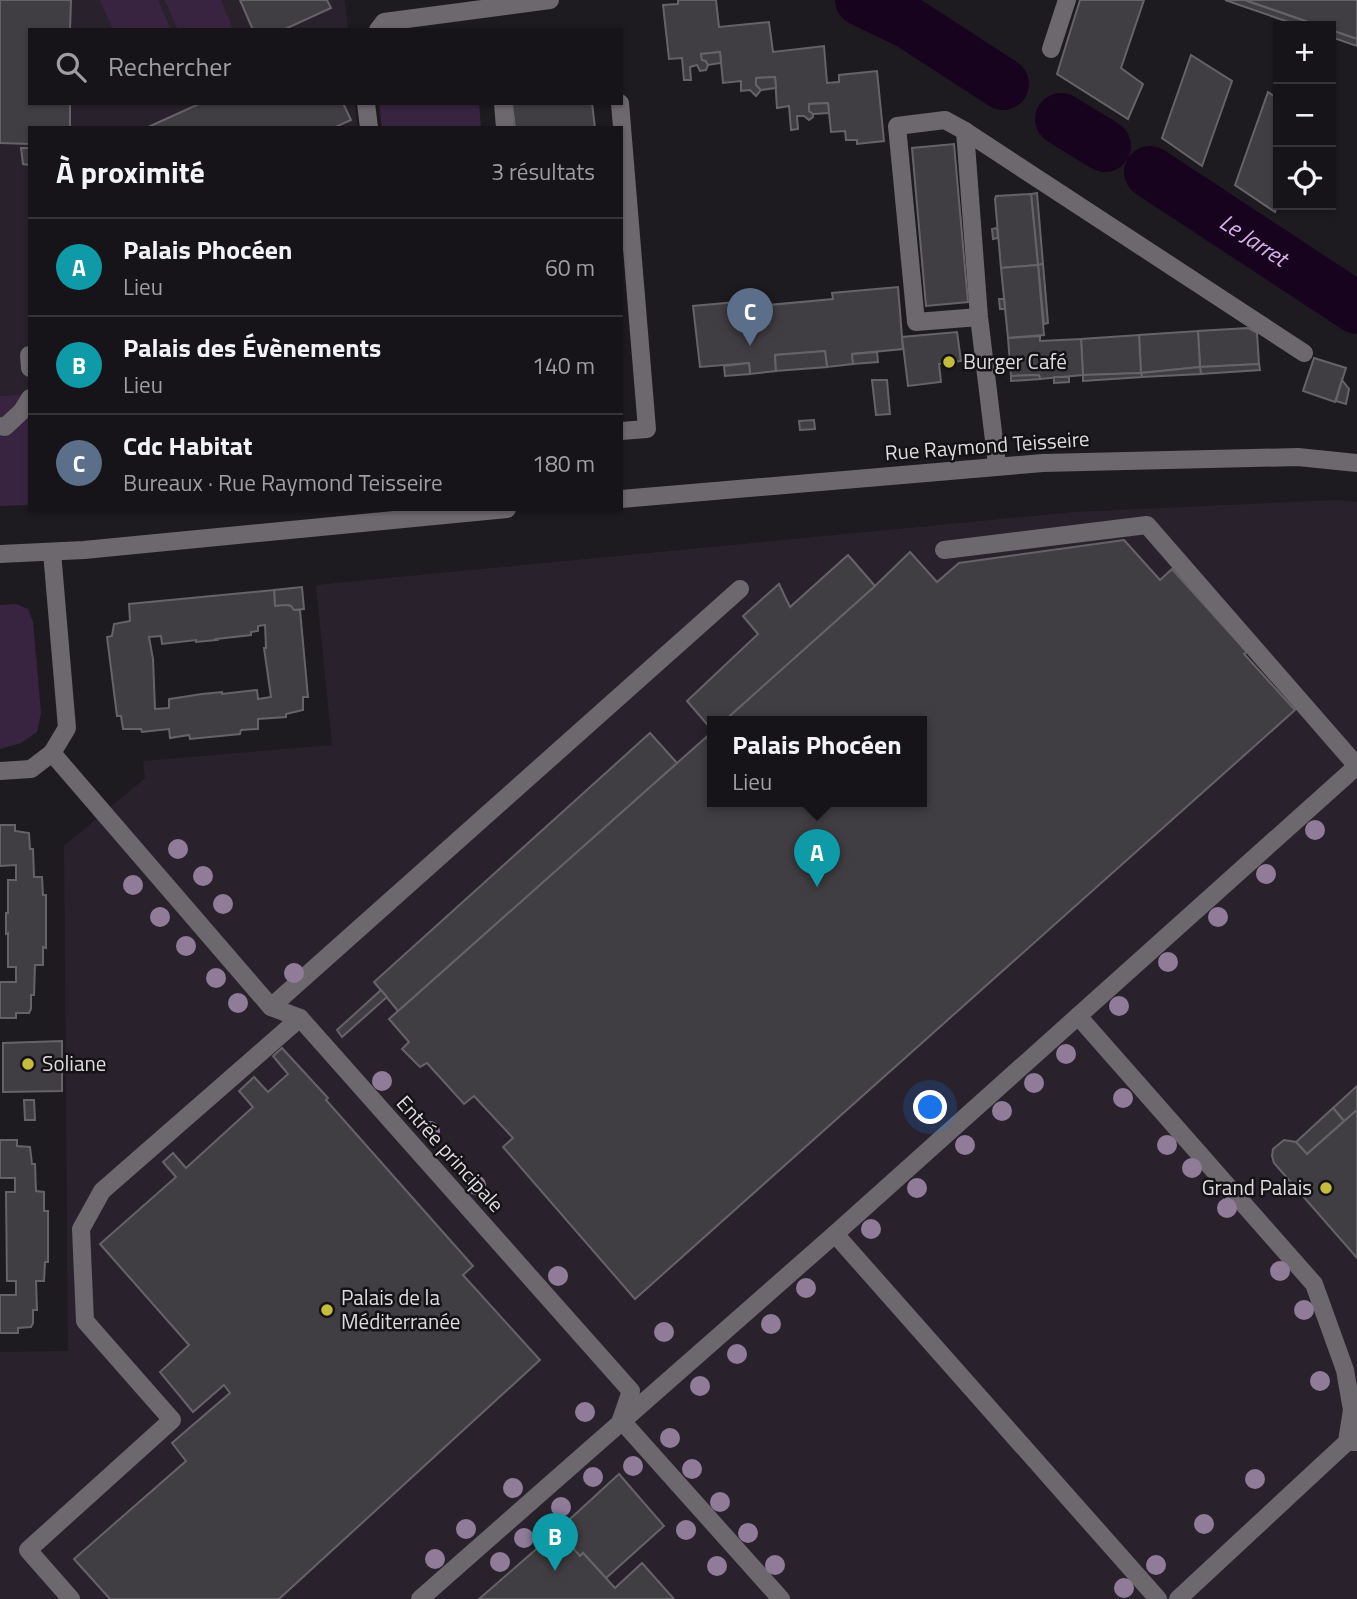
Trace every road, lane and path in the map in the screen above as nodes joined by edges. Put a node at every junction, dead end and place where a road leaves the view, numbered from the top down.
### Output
1 (550, 0) edge
2 (1067, 0) edge
3 (491, 4) edge
4 (380, 28) edge
5 (1051, 49) dead end
6 (366, 105) edge
7 (503, 105) edge
8 (620, 105) edge
9 (369, 126) edge
10 (505, 126) edge
11 (622, 126) edge
12 (965, 131) junction
13 (623, 138) edge
14 (979, 317) junction
15 (1304, 353) dead end
16 (28, 401) edge
17 (0, 426) edge
18 (623, 431) edge
19 (1357, 463) edge
20 (997, 465) junction
21 (623, 499) edge
22 (458, 511) edge
23 (409, 513) edge
24 (944, 550) dead end
25 (52, 552) junction
26 (0, 554) edge
27 (740, 589) dead end
28 (52, 752) junction
29 (1357, 766) edge
30 (0, 771) edge
31 (271, 1007) junction
32 (1078, 1016) junction
33 (300, 1018) junction
34 (835, 1234) junction
35 (621, 1420) junction
36 (1352, 1442) edge
37 (71, 1599) edge
38 (420, 1599) edge
39 (781, 1599) edge
40 (1157, 1599) edge
41 (1178, 1599) edge

1 - 3 street
2 - 5 street
3 - 4 street
6 - 9 street
7 - 10 street
8 - 11 street
12 - 14 street
12 - 14 street
12 - 15 street
13 - 18 street
14 - 20 street
16 - 17 street
19 - 20 street, Rue Raymond Teisseire
20 - 21 street, Rue Raymond Teisseire
22 - 23 street
23 - 25 street
24 - 29 street
25 - 26 street
25 - 28 street
27 - 31 street
28 - 30 street
28 - 31 street, Entrée principale
29 - 32 street
31 - 33 street, Entrée principale
32 - 34 street
32 - 36 street
33 - 35 street, Entrée principale
33 - 37 street
34 - 35 street
34 - 40 street
35 - 38 street
35 - 39 street
36 - 41 street

